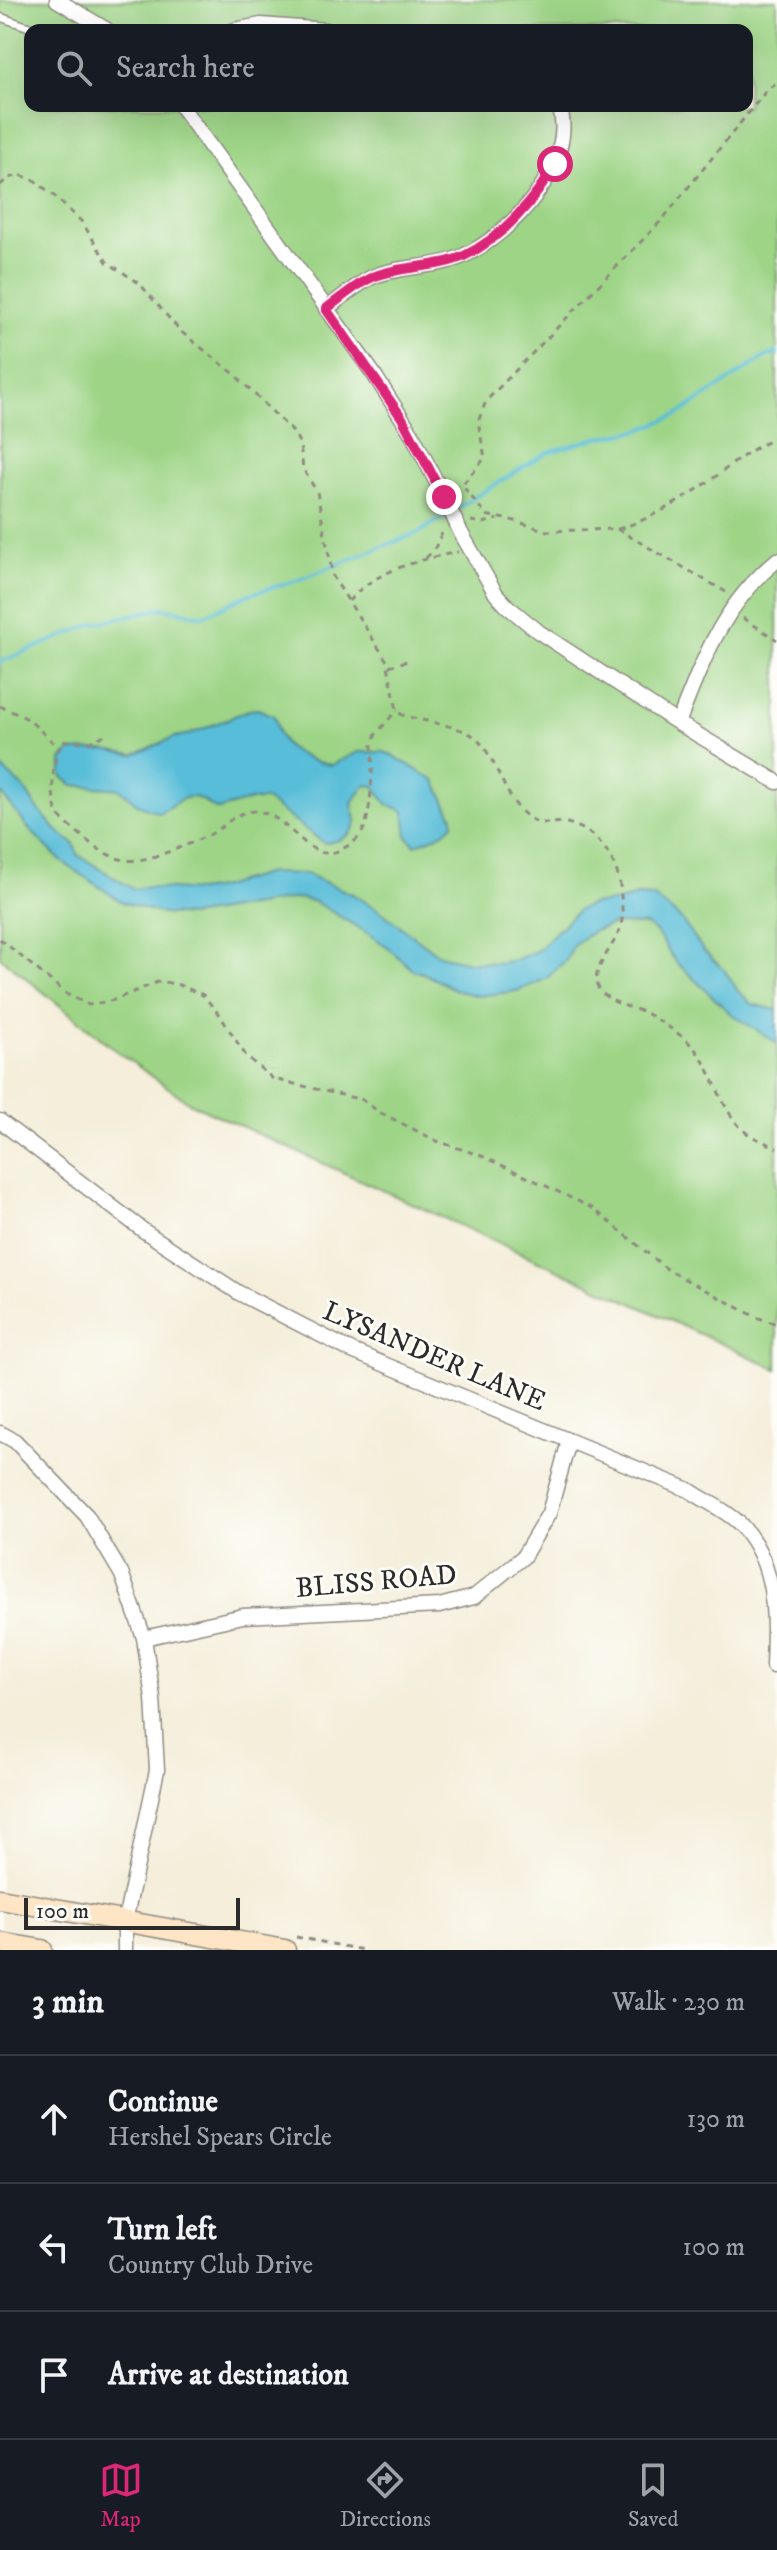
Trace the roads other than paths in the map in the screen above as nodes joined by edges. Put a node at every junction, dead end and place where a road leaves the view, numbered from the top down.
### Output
1 (57, 0) edge
2 (0, 17) edge
3 (97, 24) edge
4 (24, 25) edge
5 (185, 112) edge
6 (560, 112) edge
7 (326, 309) junction
8 (777, 560) edge
9 (678, 723) junction
10 (777, 782) edge
11 (0, 1121) edge
12 (0, 1433) edge
13 (569, 1441) junction
14 (144, 1638) junction
15 (773, 1666) dead end
16 (0, 1899) edge
17 (125, 1921) junction
18 (0, 1943) edge
19 (42, 1950) edge
20 (125, 1950) edge
21 (285, 1950) edge

1 - 3 street
2 - 4 lane
5 - 7 street
6 - 7 street
7 - 9 street, bridge
8 - 9 street
9 - 10 street
11 - 13 street, LYSANDER LANE
12 - 14 street
13 - 14 street, BLISS ROAD
13 - 15 street, LYSANDER LANE
14 - 17 street
16 - 17 main road
17 - 20 street
17 - 21 main road
18 - 19 main road

